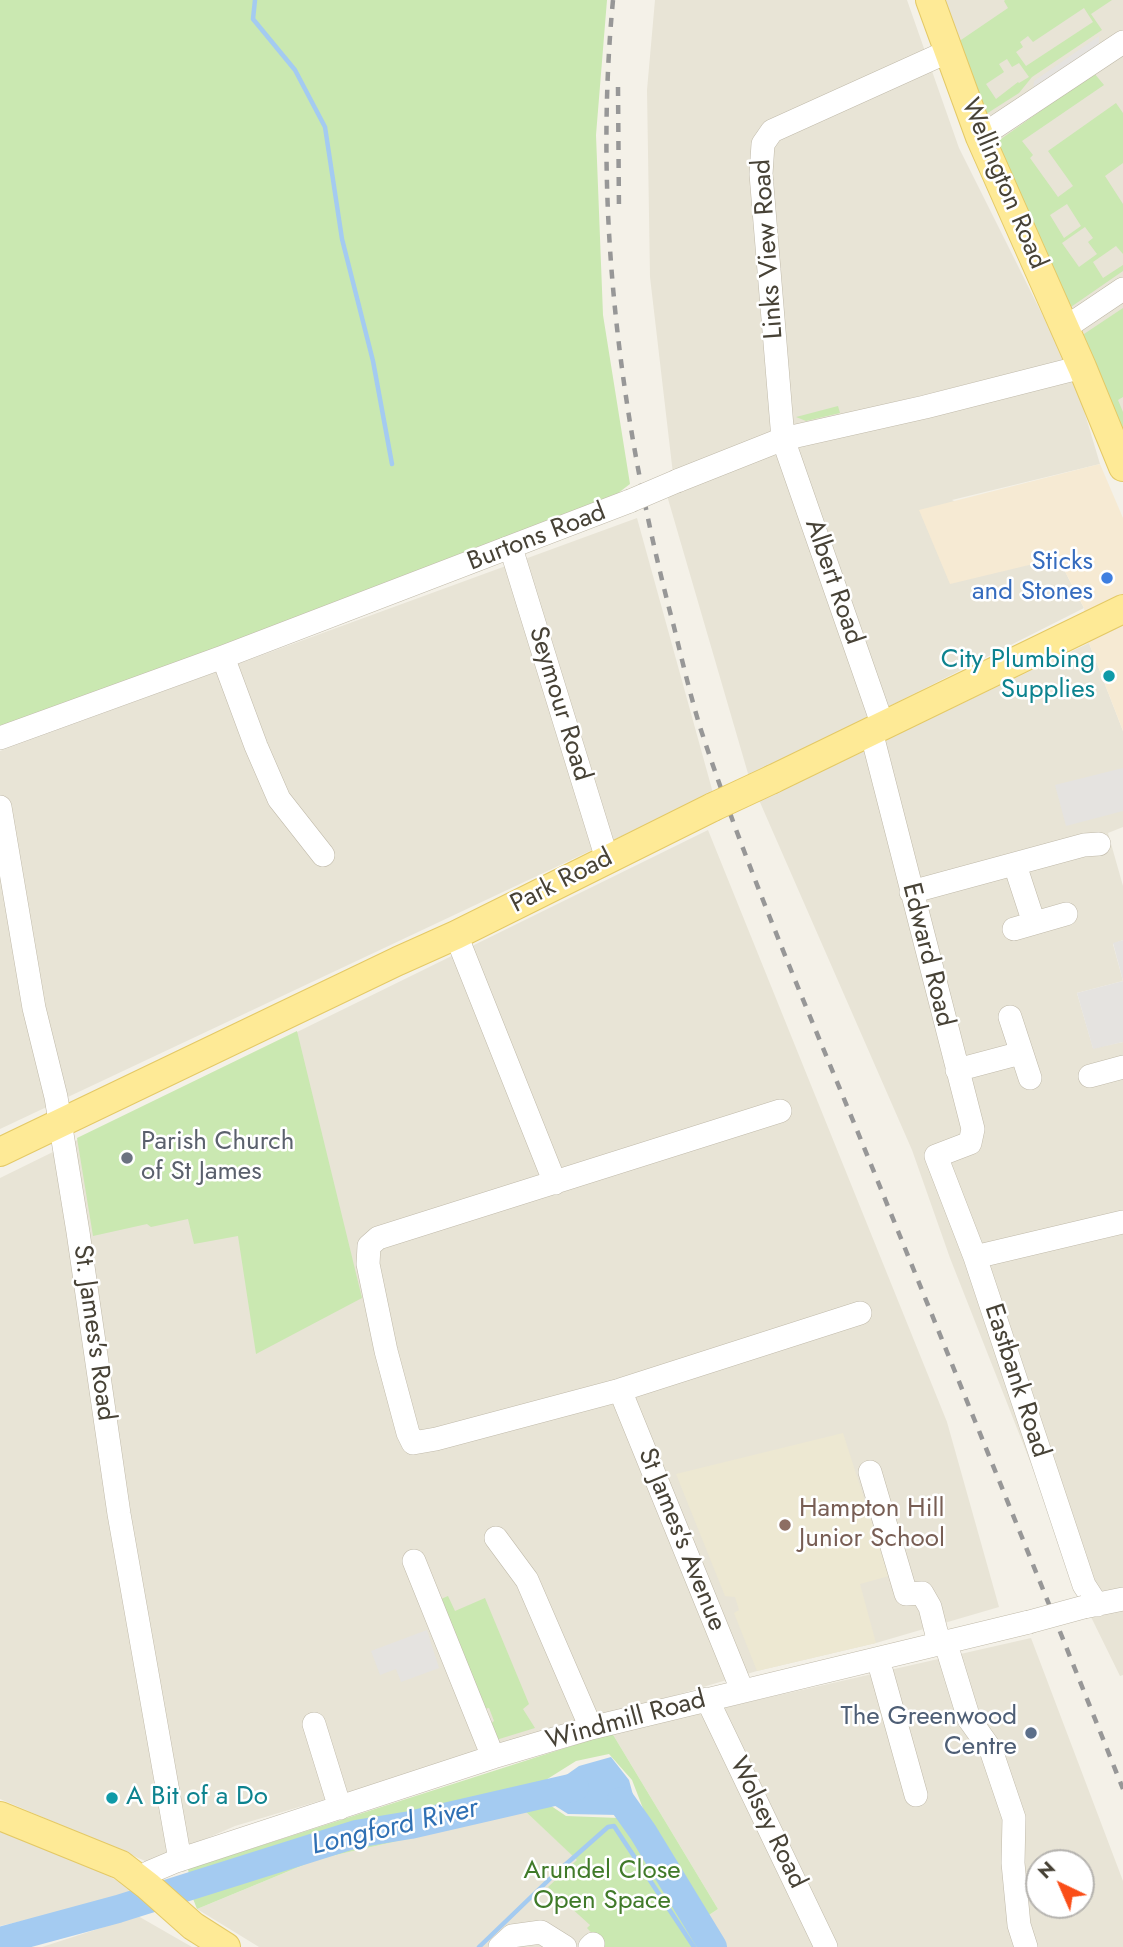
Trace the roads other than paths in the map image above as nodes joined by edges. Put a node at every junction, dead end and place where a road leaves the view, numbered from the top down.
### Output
1 (930, 0) edge
2 (1123, 41) edge
3 (949, 51) junction
4 (981, 137) junction
5 (1123, 289) edge
6 (1065, 328) junction
7 (1082, 367) junction
8 (783, 439) junction
9 (1123, 467) edge
10 (511, 548) junction
11 (1123, 609) edge
12 (223, 657) junction
13 (877, 729) junction
14 (0, 738) edge
15 (0, 807) edge
16 (1099, 844) dead end
17 (323, 855) dead end
18 (607, 859) junction
19 (1015, 865) junction
20 (911, 892) junction
21 (1066, 914) dead end
22 (456, 935) junction
23 (1010, 1017) dead end
24 (1021, 1053) junction
25 (1123, 1067) edge
26 (957, 1070) junction
27 (1090, 1076) dead end
28 (1030, 1078) dead end
29 (780, 1111) dead end
30 (60, 1122) junction
31 (0, 1152) edge
32 (936, 1156) joint
33 (555, 1183) junction
34 (1123, 1222) edge
35 (975, 1257) junction
36 (860, 1313) dead end
37 (620, 1390) junction
38 (870, 1472) dead end
39 (496, 1538) dead end
40 (414, 1561) dead end
41 (1123, 1599) edge
42 (1090, 1606) junction
43 (942, 1642) junction
44 (878, 1659) junction
45 (742, 1690) junction
46 (707, 1699) junction
47 (314, 1724) dead end
48 (591, 1728) junction
49 (493, 1757) junction
50 (916, 1795) dead end
51 (340, 1808) junction
52 (0, 1816) edge
53 (180, 1860) junction
54 (144, 1882) junction
55 (226, 1947) edge
56 (500, 1947) edge
57 (565, 1947) edge
58 (826, 1947) edge
59 (1026, 1947) edge

1 - 3 main road, Wellington Road
2 - 4 street
3 - 4 main road, Wellington Road
3 - 8 street, Links View Road
4 - 6 main road, Wellington Road
5 - 6 street
6 - 7 main road, Wellington Road
7 - 8 street, Burtons Road
7 - 9 main road, Wellington Road
8 - 10 street, Burtons Road, bridge
8 - 13 street, Albert Road
10 - 12 street, Burtons Road
10 - 18 street, Seymour Road
11 - 13 main road, Park Road
12 - 14 street, Burtons Road
12 - 17 street
13 - 18 main road, Park Road, bridge
13 - 20 street, Edward Road
15 - 30 street, St. James's Road
16 - 19 street
18 - 22 main road, Park Road
19 - 20 street
19 - 21 street
20 - 26 street, Edward Road
22 - 30 main road, Park Road
22 - 33 street
23 - 24 street
24 - 26 street
24 - 28 street
25 - 27 street
26 - 32 street, Edward Road
29 - 33 street
30 - 31 main road, Park Road
30 - 53 street, St. James's Road
32 - 35 street, Eastbank Road
33 - 37 street
34 - 35 street
35 - 42 street, Eastbank Road
36 - 37 street
37 - 45 street, St James's Avenue
38 - 43 street
39 - 48 street
40 - 49 street
41 - 42 street, Windmill Road
42 - 43 street, Windmill Road, bridge
43 - 44 street, Windmill Road
43 - 59 street
44 - 45 street, Windmill Road
44 - 50 street
45 - 46 street, Windmill Road
46 - 48 street, Windmill Road
46 - 58 street, Wolsey Road
47 - 51 street
48 - 49 street, Windmill Road
49 - 51 street, Windmill Road
51 - 53 street, Windmill Road
52 - 54 main road
53 - 54 street, Windmill Road
54 - 55 main road
56 - 57 street

